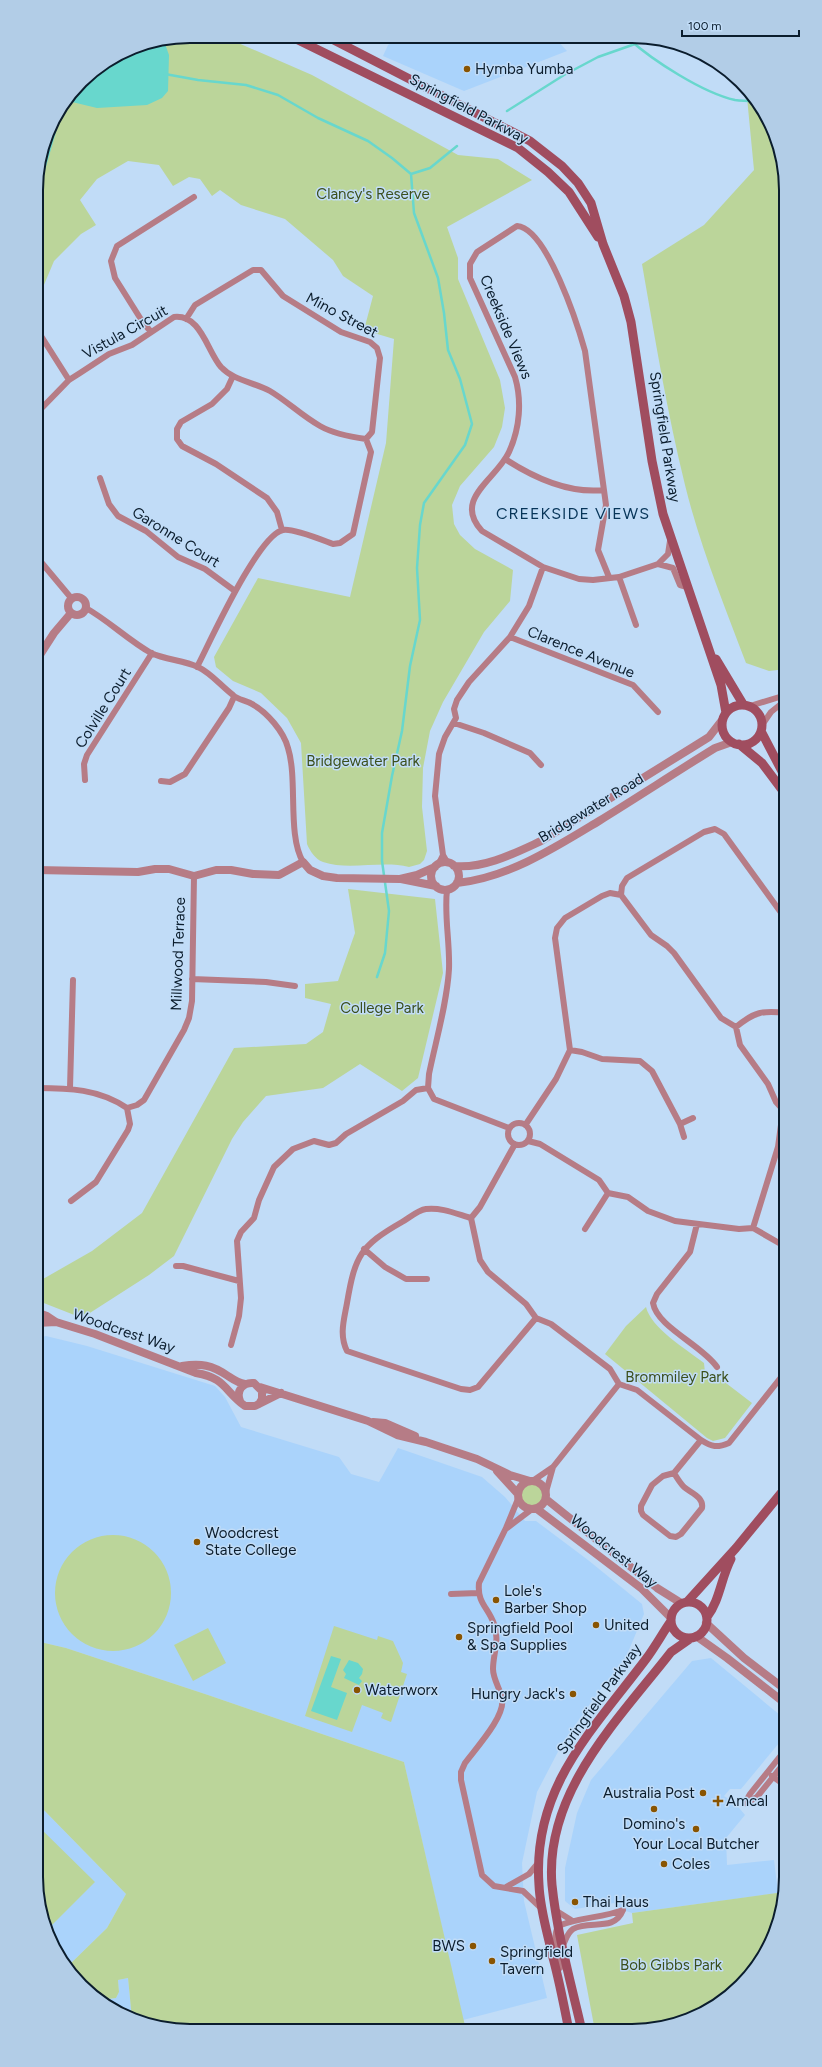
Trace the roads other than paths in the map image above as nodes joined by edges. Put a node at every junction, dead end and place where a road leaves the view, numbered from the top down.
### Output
1 (304, 43) edge
2 (340, 43) edge
3 (194, 197) dead end
4 (603, 244) junction
5 (186, 319) junction
6 (151, 332) junction
7 (43, 339) edge
8 (233, 376) junction
9 (69, 380) junction
10 (43, 407) edge
11 (366, 439) junction
12 (505, 459) junction
13 (100, 478) dead end
14 (604, 490) junction
15 (282, 530) junction
16 (670, 537) junction
17 (43, 564) edge
18 (658, 564) junction
19 (543, 567) junction
20 (609, 577) junction
21 (619, 577) junction
22 (687, 587) junction
23 (235, 591) junction
24 (72, 599) junction
25 (86, 608) junction
26 (71, 613) junction
27 (636, 625) dead end
28 (702, 634) junction
29 (510, 637) junction
30 (43, 650) edge
31 (152, 653) junction
32 (197, 667) junction
33 (234, 697) junction
34 (779, 698) edge
35 (746, 705) junction
36 (779, 706) edge
37 (658, 712) dead end
38 (724, 716) junction
39 (454, 723) junction
40 (762, 728) junction
41 (736, 743) junction
42 (779, 764) edge
43 (541, 765) dead end
44 (85, 780) dead end
45 (160, 781) dead end
46 (779, 786) edge
47 (302, 862) junction
48 (444, 863) junction
49 (43, 870) edge
50 (194, 876) junction
51 (400, 879) junction
52 (457, 882) junction
53 (436, 886) junction
54 (446, 890) junction
55 (621, 895) junction
56 (779, 910) edge
57 (192, 979) junction
58 (73, 980) dead end
59 (295, 986) dead end
60 (779, 1013) edge
61 (736, 1027) junction
62 (570, 1050) junction
63 (43, 1088) edge
64 (70, 1088) junction
65 (428, 1088) junction
66 (779, 1105) edge
67 (127, 1108) junction
68 (693, 1118) dead end
69 (526, 1124) junction
70 (680, 1124) junction
71 (509, 1128) junction
72 (684, 1138) dead end
73 (528, 1141) junction
74 (779, 1142) edge
75 (515, 1144) junction
76 (608, 1193) junction
77 (71, 1201) dead end
78 (471, 1218) junction
79 (697, 1224) junction
80 (753, 1228) junction
81 (584, 1229) dead end
82 (779, 1243) edge
83 (364, 1249) junction
84 (176, 1266) dead end
85 (427, 1279) dead end
86 (239, 1281) junction
87 (43, 1315) edge
88 (536, 1318) junction
89 (56, 1322) junction
90 (43, 1323) edge
91 (231, 1345) dead end
92 (182, 1366) junction
93 (717, 1367) dead end
94 (779, 1379) edge
95 (246, 1384) junction
96 (619, 1384) junction
97 (260, 1387) junction
98 (281, 1394) junction
99 (240, 1401) junction
100 (259, 1404) junction
101 (701, 1440) junction
102 (492, 1466) junction
103 (553, 1467) junction
104 (674, 1473) junction
105 (532, 1481) junction
106 (546, 1496) junction
107 (779, 1496) edge
108 (518, 1497) junction
109 (534, 1509) junction
110 (506, 1528) junction
111 (736, 1548) junction
112 (478, 1593) junction
113 (451, 1594) dead end
114 (684, 1602) junction
115 (671, 1620) junction
116 (707, 1620) junction
117 (693, 1637) junction
118 (779, 1685) edge
119 (779, 1698) edge
120 (779, 1759) edge
121 (779, 1771) edge
122 (768, 1773) junction
123 (774, 1778) junction
124 (779, 1781) edge
125 (539, 1862) junction
126 (506, 1887) junction
127 (542, 1909) junction
128 (555, 1910) junction
129 (571, 1920) junction
130 (558, 1926) junction
131 (563, 1946) junction
132 (558, 1981) junction
133 (567, 2024) edge
134 (580, 2024) edge

1 - 4 main road, Springfield Parkway
2 - 4 main road, Springfield Parkway
3 - 6 street
4 - 16 main road, Springfield Parkway
5 - 6 street, Vistula Circuit
5 - 8 street, Vistula Circuit
5 - 11 street, Mino Street
6 - 9 street, Vistula Circuit
7 - 9 street
8 - 11 street, Vistula Circuit
8 - 15 street
9 - 10 street, Vistula Circuit
11 - 15 street
12 - 14 street
12 - 14 street, Creekside Views
12 - 19 street, Creekside Views
13 - 23 street, Garonne Court
14 - 20 street, Creekside Views
15 - 23 street
16 - 18 street
16 - 22 main road, Springfield Parkway
17 - 24 street
18 - 21 street, Creekside Views
18 - 22 street
19 - 20 street, Creekside Views
19 - 29 street
20 - 21 street, Creekside Views
21 - 27 street
22 - 28 main road, Springfield Parkway
23 - 32 street
24 - 25 street
24 - 26 street
25 - 26 street
25 - 31 street
26 - 30 street
28 - 35 main road, Springfield Parkway
28 - 38 main road, Springfield Parkway
29 - 37 street, Clarence Avenue
29 - 39 street, Clarence Avenue
31 - 32 street
31 - 44 street, Colville Court
32 - 33 street
33 - 45 street
33 - 47 street
34 - 35 street
35 - 38 main road
35 - 40 main road
36 - 40 street
38 - 41 main road
38 - 48 street, Bridgewater Road
39 - 43 street
39 - 48 street, Clarence Avenue
40 - 41 main road
40 - 42 main road
41 - 46 main road
41 - 52 street, Bridgewater Road
47 - 50 street
47 - 51 street, Bridgewater Road
48 - 51 street, Bridgewater Road
48 - 52 street
48 - 53 street
49 - 50 street
50 - 57 street, Millwood Terrace
51 - 53 street, Bridgewater Road
52 - 54 street
53 - 54 street
54 - 65 street
55 - 56 street
55 - 61 street
55 - 62 street
57 - 59 street
57 - 67 street, Millwood Terrace
58 - 64 street
60 - 61 street
61 - 66 street
62 - 69 street
62 - 70 street
63 - 64 street
64 - 67 street
65 - 71 street
65 - 86 street
67 - 77 street
68 - 70 street
69 - 71 street
69 - 73 street
70 - 72 street
71 - 75 street
73 - 75 street
73 - 76 street
74 - 80 street
75 - 78 street
76 - 79 street
76 - 81 street
78 - 83 street
78 - 88 street
79 - 80 street
79 - 93 street
80 - 82 street
83 - 85 street
83 - 88 street
84 - 86 street
86 - 91 street
87 - 89 street, Woodcrest Way
88 - 96 street
89 - 90 street, Woodcrest Way
89 - 92 street, Woodcrest Way
92 - 95 street, Woodcrest Way
92 - 99 street, Woodcrest Way
94 - 101 street
95 - 97 street
95 - 99 street
96 - 101 street
96 - 103 street
97 - 98 street
97 - 100 street
98 - 100 street
98 - 102 street
99 - 100 street
101 - 104 street
102 - 105 street
102 - 108 street
103 - 105 street
103 - 106 street
104 - 104 street
105 - 106 street
105 - 108 street
106 - 109 street
106 - 114 street, Woodcrest Way
107 - 111 main road
108 - 109 street
108 - 110 street
109 - 110 street
109 - 115 street, Woodcrest Way
110 - 112 street
111 - 114 main road
111 - 116 main road
112 - 113 street
112 - 126 street
114 - 115 main road
114 - 116 main road
115 - 117 main road
115 - 125 main road, Springfield Parkway
116 - 117 main road
116 - 118 street
117 - 119 street
117 - 128 main road, Springfield Parkway
120 - 122 street
121 - 123 street
122 - 123 street
122 - 123 street
123 - 124 street
125 - 126 street
125 - 127 main road, Springfield Parkway
126 - 127 street
127 - 132 main road, Springfield Parkway
128 - 129 street
128 - 130 main road, Springfield Parkway
129 - 130 street
129 - 131 street
130 - 131 main road, Springfield Parkway
130 - 132 street
131 - 134 main road, Springfield Parkway
132 - 133 main road, Springfield Parkway

